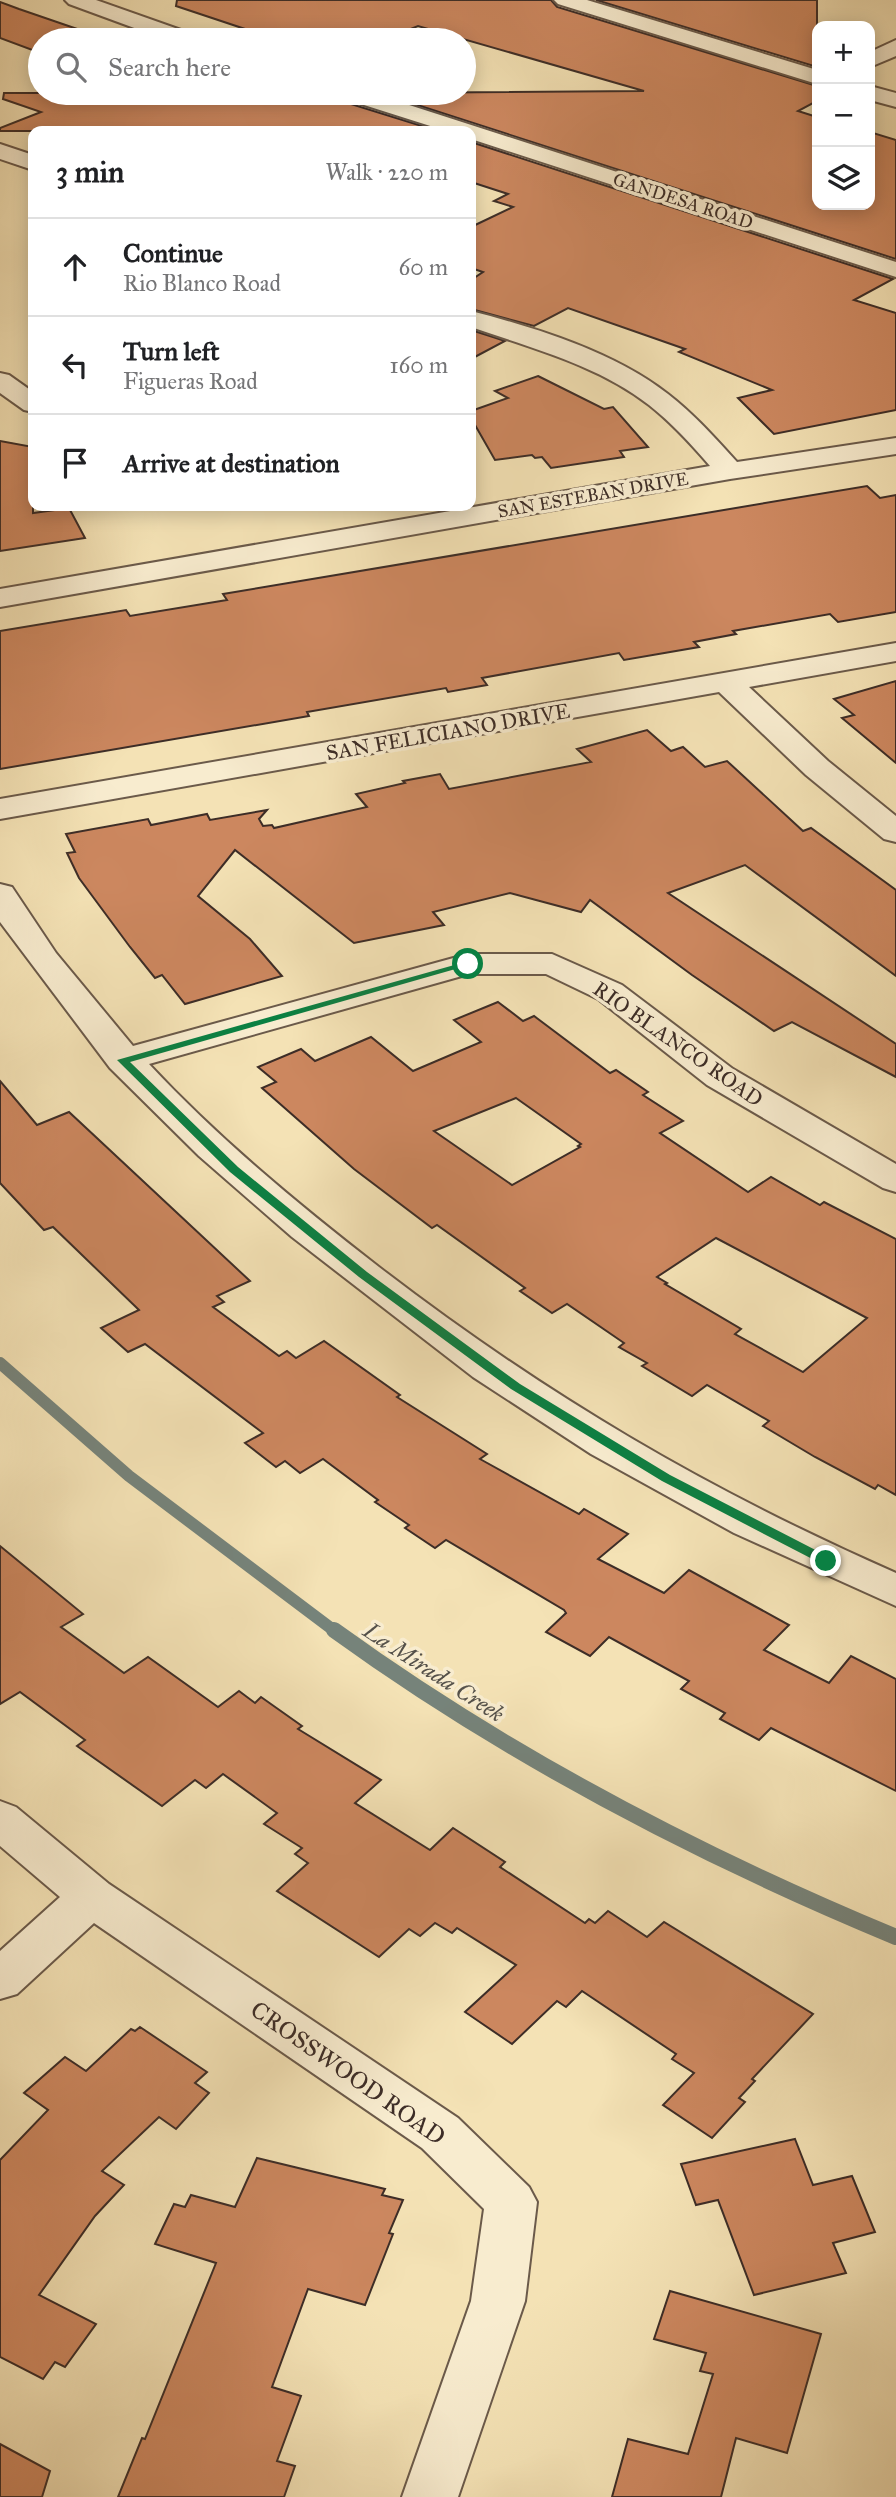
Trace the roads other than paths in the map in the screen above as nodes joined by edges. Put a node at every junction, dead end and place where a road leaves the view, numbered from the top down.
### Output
1 (76, 0) edge
2 (565, 0) edge
3 (154, 28) edge
4 (896, 47) edge
5 (875, 58) edge
6 (812, 75) edge
7 (875, 94) edge
8 (896, 100) edge
9 (387, 105) edge
10 (452, 126) edge
11 (476, 134) edge
12 (0, 151) edge
13 (28, 161) edge
14 (896, 270) edge
15 (476, 321) edge
16 (0, 381) edge
17 (28, 401) edge
18 (896, 446) edge
19 (730, 471) junction
20 (0, 598) edge
21 (896, 652) edge
22 (728, 684) junction
23 (0, 810) edge
24 (896, 832) edge
25 (0, 894) edge
26 (123, 1060) junction
27 (896, 1180) edge
28 (896, 1591) edge
29 (0, 1819) edge
30 (92, 1897) junction
31 (0, 1980) edge
32 (430, 2497) edge

1 - 3 street
2 - 6 street
4 - 5 street
7 - 8 street
9 - 10 street, GANDESA ROAD
11 - 14 street, GANDESA ROAD
12 - 13 street
15 - 19 street
16 - 17 street
18 - 19 street, SAN ESTEBAN DRIVE
19 - 20 street, SAN ESTEBAN DRIVE
21 - 22 street, SAN FELICIANO DRIVE
22 - 23 street, SAN FELICIANO DRIVE
22 - 24 street
25 - 26 street
26 - 27 street, RIO BLANCO ROAD
26 - 28 street
29 - 30 street, CROSSWOOD ROAD
30 - 31 street
30 - 32 street, CROSSWOOD ROAD

